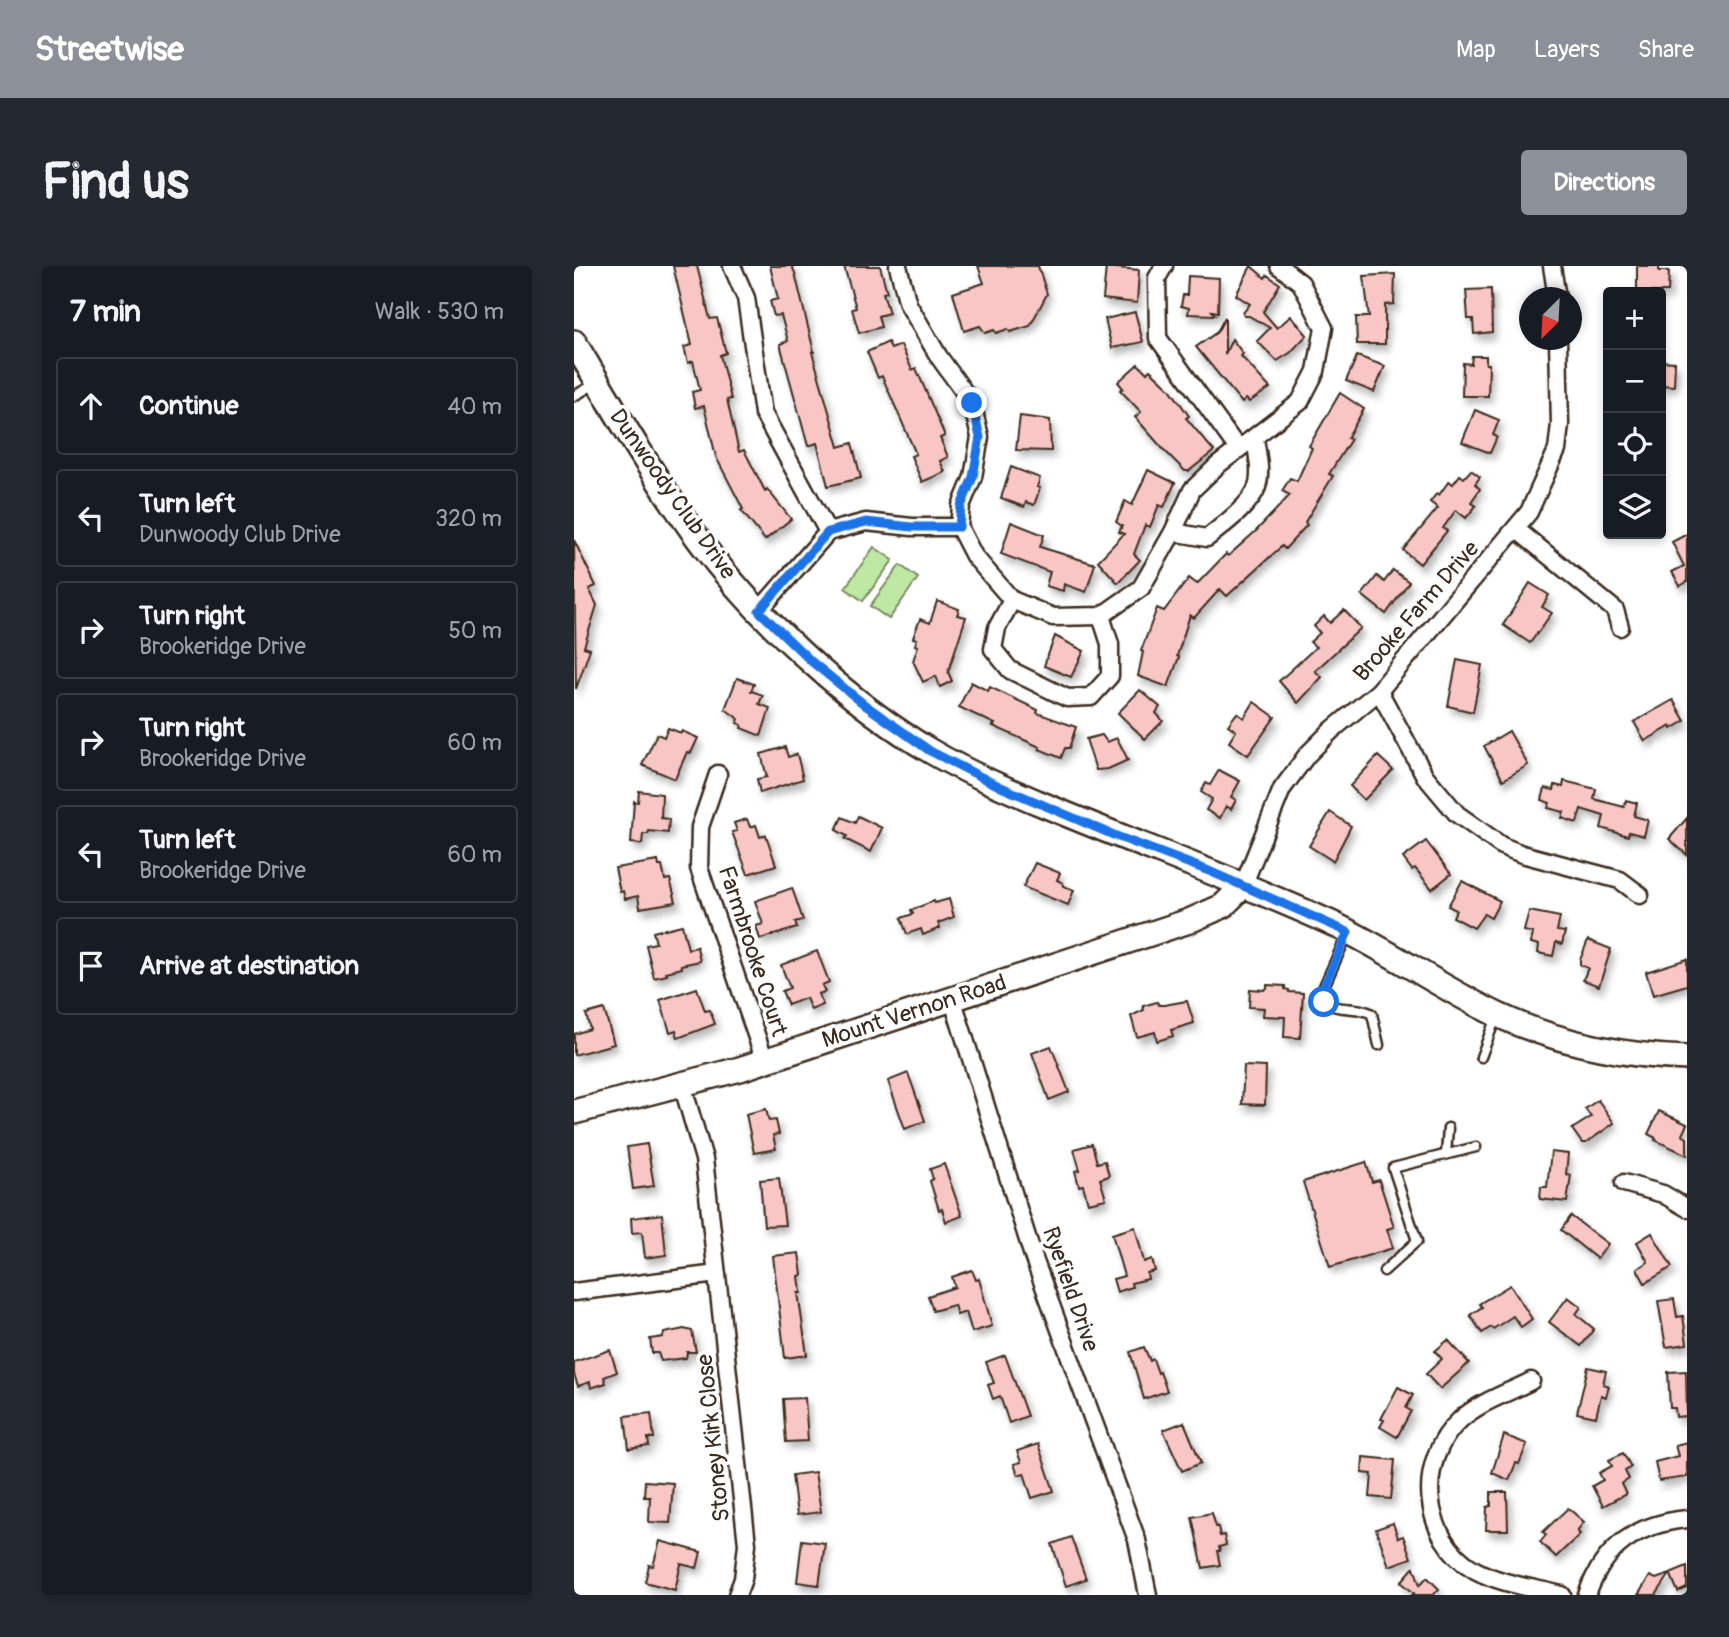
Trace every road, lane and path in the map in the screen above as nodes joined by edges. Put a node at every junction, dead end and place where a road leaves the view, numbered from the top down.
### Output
1 (732, 266) edge
2 (898, 266) edge
3 (1164, 266) edge
4 (1279, 266) edge
5 (1552, 266) edge
6 (1555, 287) edge
7 (574, 342) edge
8 (1558, 350) edge
9 (598, 383) junction
10 (574, 396) edge
11 (1255, 438) junction
12 (1238, 449) junction
13 (959, 527) junction
14 (1516, 529) junction
15 (828, 532) junction
16 (1173, 532) junction
17 (1012, 600) junction
18 (759, 611) junction
19 (1101, 616) junction
20 (1620, 627) dead end
21 (1379, 691) junction
22 (718, 774) dead end
23 (1243, 886) junction
24 (1640, 895) dead end
25 (1348, 932) junction
26 (952, 998) junction
27 (1497, 1014) junction
28 (1379, 1045) dead end
29 (1481, 1057) dead end
30 (1687, 1058) edge
31 (765, 1060) junction
32 (682, 1084) junction
33 (574, 1112) edge
34 (1448, 1128) dead end
35 (1476, 1147) dead end
36 (1446, 1154) junction
37 (1624, 1183) dead end
38 (1687, 1208) edge
39 (1384, 1270) dead end
40 (718, 1274) junction
41 (574, 1292) edge
42 (1531, 1381) dead end
43 (1687, 1519) edge
44 (737, 1595) edge
45 (1148, 1595) edge
46 (1562, 1595) edge
47 (1587, 1595) edge

1 - 15 street
2 - 13 street
3 - 12 street
4 - 11 street
5 - 6 street
7 - 9 main road, Dunwoody Club Drive
8 - 14 street, Brooke Farm Drive
9 - 10 lane
9 - 18 main road, Dunwoody Club Drive
11 - 12 street
11 - 16 street
12 - 16 street
13 - 15 street
13 - 17 street
14 - 20 street
14 - 21 street, Brooke Farm Drive
15 - 18 street
16 - 19 street
17 - 19 street
17 - 19 street
18 - 23 main road, Dunwoody Club Drive
21 - 23 street, Brooke Farm Drive
21 - 24 street
22 - 31 street, Farmbrooke Court
23 - 25 main road, Dunwoody Club Drive
23 - 26 main road, Mount Vernon Road
25 - 27 main road, Dunwoody Club Drive
25 - 28 lane
26 - 31 main road, Mount Vernon Road
26 - 45 street, Ryefield Drive
27 - 29 lane
27 - 30 main road, Dunwoody Club Drive
31 - 32 main road, Mount Vernon Road
32 - 33 main road, Mount Vernon Road
32 - 40 street, Stoney Kirk Close
34 - 36 lane
35 - 36 lane
36 - 39 lane
37 - 38 street
40 - 41 street
40 - 44 street, Stoney Kirk Close
42 - 46 street
43 - 47 street

